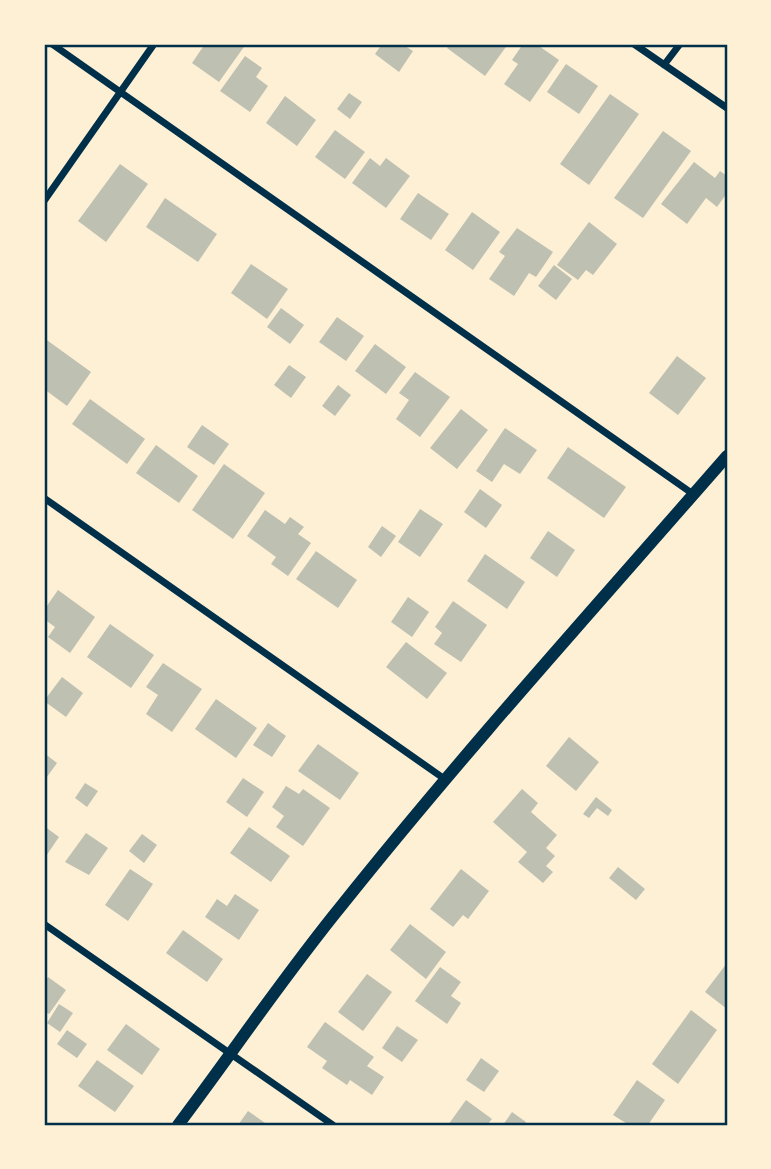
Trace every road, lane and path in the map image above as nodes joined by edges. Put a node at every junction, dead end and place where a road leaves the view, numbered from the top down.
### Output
1 (52, 44) edge
2 (154, 44) edge
3 (634, 44) edge
4 (680, 44) edge
5 (664, 65) junction
6 (120, 92) junction
7 (727, 108) edge
8 (44, 201) edge
9 (727, 456) edge
10 (694, 494) junction
11 (44, 498) edge
12 (446, 780) junction
13 (44, 924) edge
14 (232, 1053) junction
15 (178, 1125) edge
16 (333, 1125) edge

1 - 6 street
2 - 6 street
3 - 5 street
4 - 5 street
5 - 7 street
6 - 8 street
6 - 10 street
9 - 10 street
10 - 12 street
11 - 12 street
12 - 14 street
13 - 14 street
14 - 15 street
14 - 16 street

